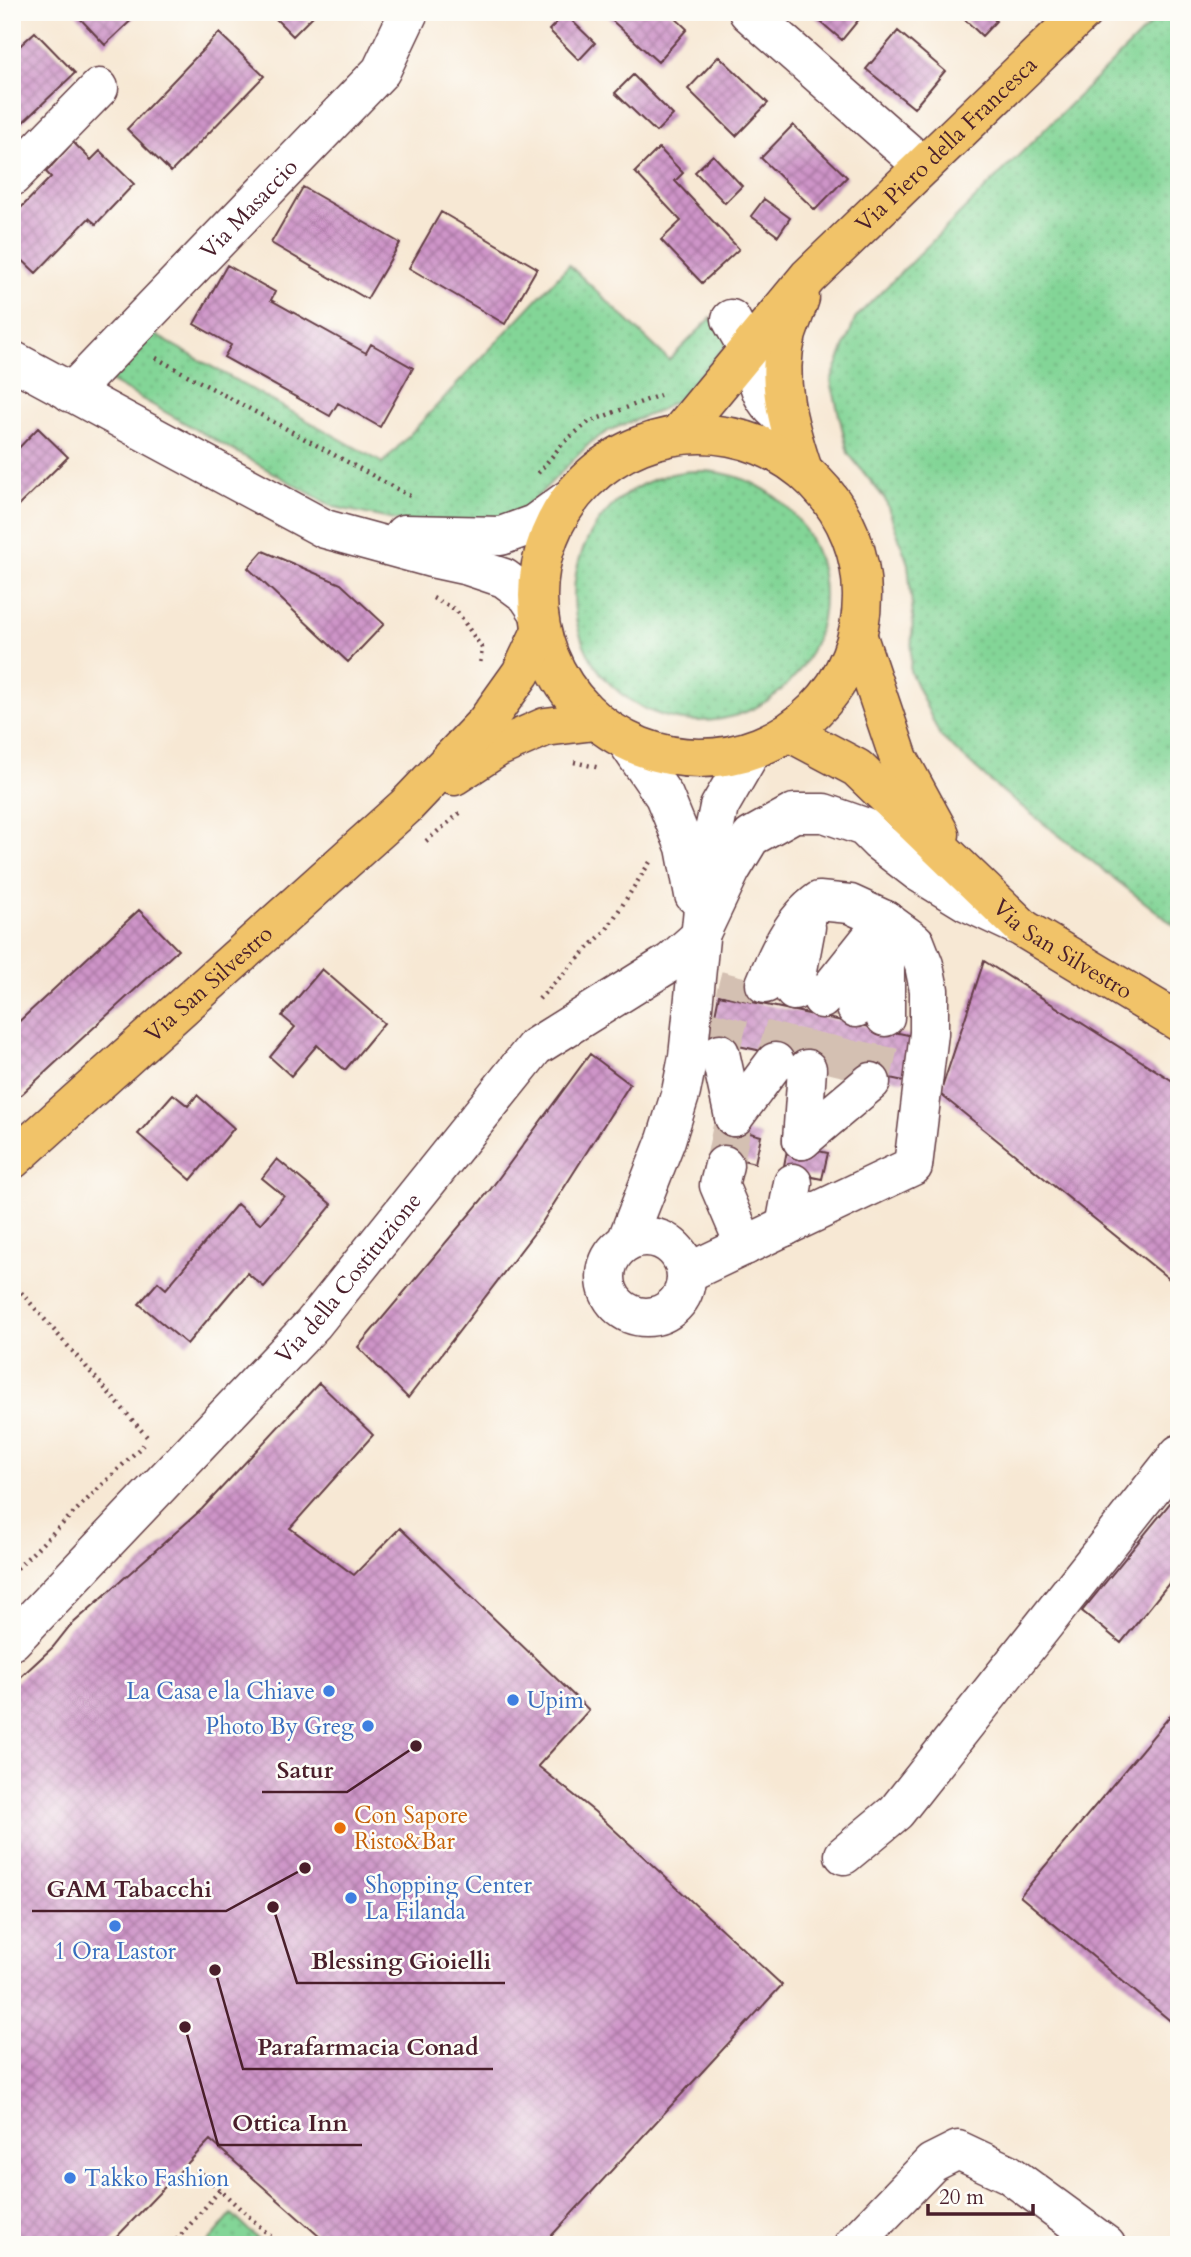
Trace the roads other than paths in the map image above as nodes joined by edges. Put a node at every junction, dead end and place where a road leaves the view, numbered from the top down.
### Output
1 (409, 12) edge
2 (748, 12) edge
3 (1083, 12) edge
4 (99, 88) dead end
5 (923, 166) junction
6 (12, 177) edge
7 (808, 276) junction
8 (740, 335) junction
9 (12, 360) edge
10 (71, 393) junction
11 (787, 420) junction
12 (679, 433) junction
13 (802, 467) junction
14 (567, 500) junction
15 (325, 528) junction
16 (539, 622) junction
17 (858, 637) junction
18 (595, 721) junction
19 (789, 732) junction
20 (752, 750) junction
21 (614, 755) junction
22 (405, 807) junction
23 (956, 863) junction
24 (885, 920) junction
25 (1024, 929) junction
26 (699, 937) junction
27 (810, 996) junction
28 (1179, 1022) edge
29 (793, 1066) junction
30 (666, 1140) junction
31 (12, 1160) edge
32 (724, 1165) tunnel mouth
33 (793, 1183) dead end
34 (785, 1227) junction
35 (626, 1242) junction
36 (745, 1246) junction
37 (680, 1260) junction
38 (1179, 1454) edge
39 (12, 1641) edge
40 (844, 1855) dead end
41 (853, 2245) edge
42 (1106, 2245) edge

1 - 10 street, Via Masaccio
2 - 5 street
3 - 5 main road, Via Piero della Francesca
4 - 6 street
5 - 7 main road, Via Piero della Francesca
7 - 8 main road, Via Piero della Francesca
7 - 11 main road, Via Piero della Francesca
8 - 11 street
8 - 12 main road, Via Piero della Francesca
9 - 10 street
10 - 15 street
11 - 13 main road, Via Piero della Francesca
12 - 13 main road
12 - 14 main road
13 - 17 main road
14 - 15 street
14 - 16 main road
15 - 16 street
16 - 18 main road
16 - 22 main road, Via San Silvestro
17 - 19 main road
17 - 23 main road, Via San Silvestro
18 - 21 main road
18 - 22 main road, Via San Silvestro
19 - 20 main road
19 - 23 main road, Via San Silvestro
20 - 21 main road
20 - 26 street
21 - 26 street
22 - 31 main road, Via San Silvestro
23 - 25 main road, Via San Silvestro
24 - 27 street
24 - 27 street
24 - 27 street
24 - 34 street
25 - 26 street, Via della Costituzione
25 - 28 main road, Via San Silvestro
26 - 30 street
26 - 39 street, Via della Costituzione
29 - 29 street
29 - 29 street
30 - 35 street
30 - 37 street
32 - 36 street
33 - 34 street
34 - 36 street
35 - 37 street
35 - 37 street
36 - 37 street
38 - 40 street
41 - 42 street

